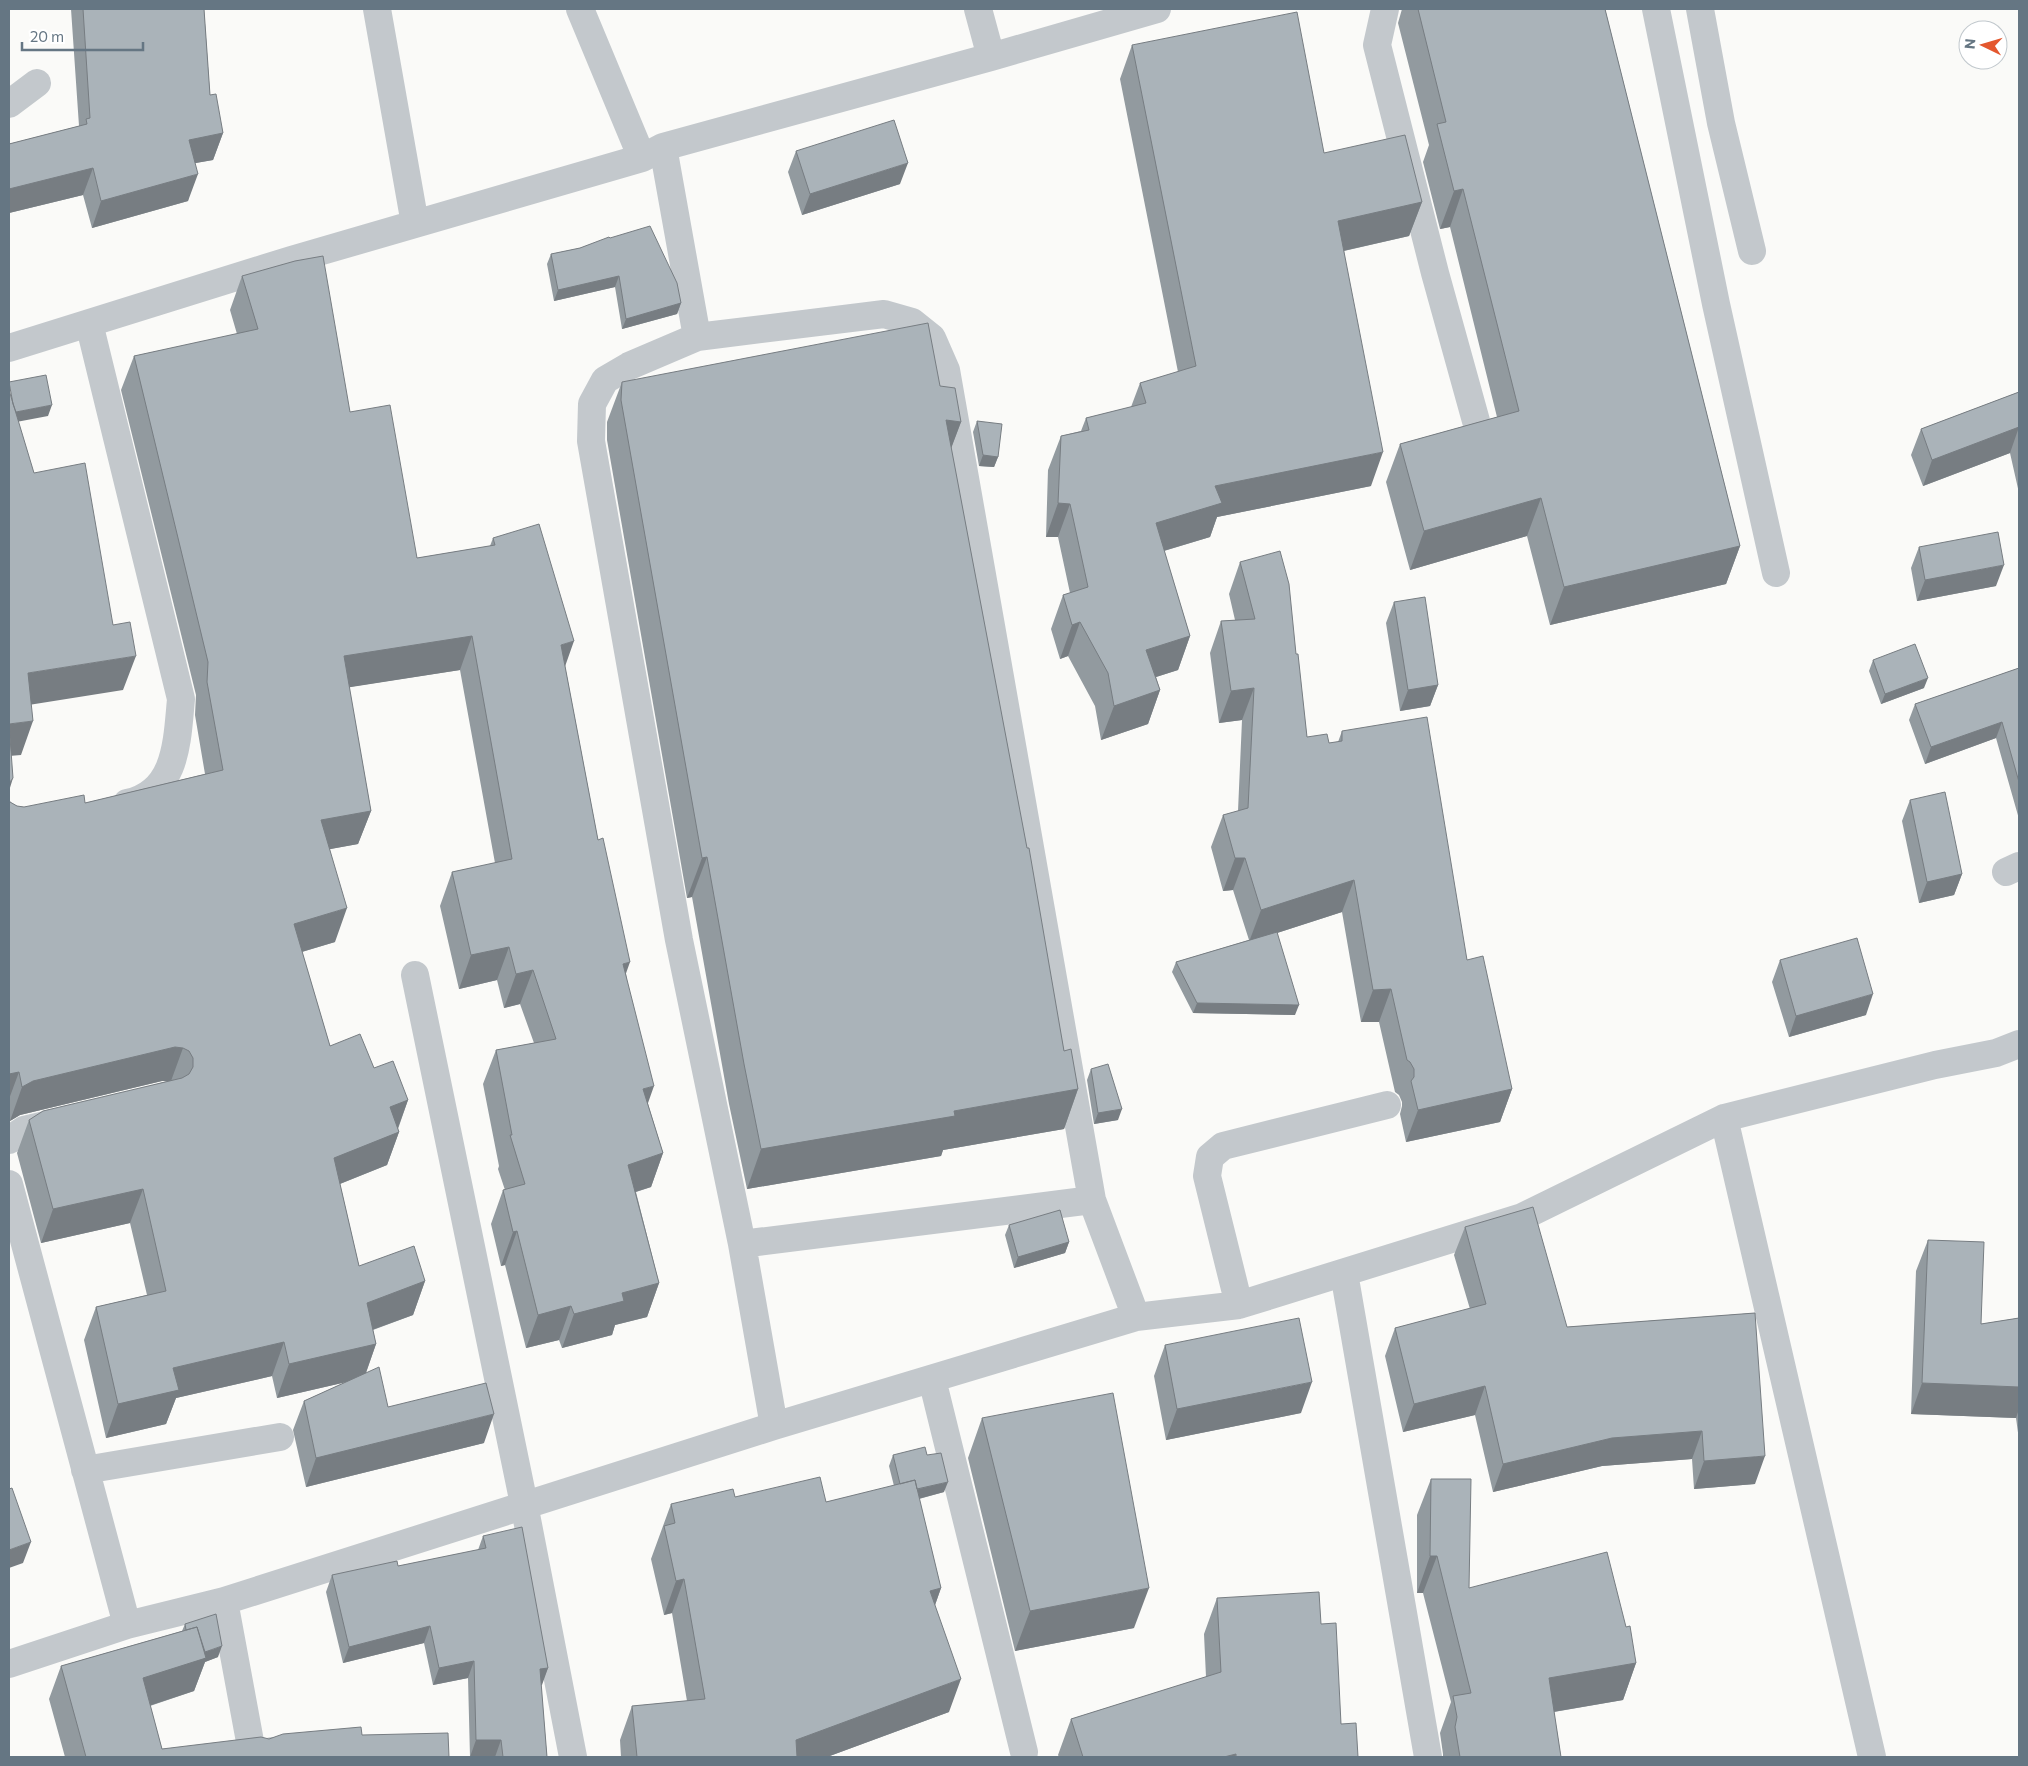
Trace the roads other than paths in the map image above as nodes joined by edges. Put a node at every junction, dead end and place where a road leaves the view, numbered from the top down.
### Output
1 (377, 9) edge
2 (580, 9) edge
3 (978, 9) edge
4 (1157, 9) edge
5 (1385, 9) edge
6 (1656, 9) edge
7 (1700, 9) edge
8 (990, 57) junction
9 (37, 83) dead end
10 (9, 104) edge
11 (653, 153) junction
12 (415, 224) junction
13 (1752, 251) dead end
14 (89, 323) junction
15 (697, 337) junction
16 (9, 348) edge
17 (1476, 421) edge
18 (1776, 573) dead end
19 (102, 807) edge
20 (415, 975) dead end
21 (2019, 1044) edge
22 (1387, 1105) dead end
23 (90, 1114) edge
24 (1724, 1118) junction
25 (9, 1140) edge
26 (9, 1184) edge
27 (1092, 1200) junction
28 (742, 1244) junction
29 (1344, 1272) junction
30 (1239, 1305) junction
31 (1136, 1317) junction
32 (932, 1379) junction
33 (774, 1426) junction
34 (280, 1437) dead end
35 (85, 1470) junction
36 (524, 1504) junction
37 (224, 1601) junction
38 (127, 1625) junction
39 (9, 1664) edge
40 (297, 1750) edge
41 (1024, 1752) dead end
42 (573, 1757) edge
43 (1428, 1757) edge
44 (1872, 1757) edge

1 - 12 street
2 - 11 street
3 - 8 street
4 - 8 street
5 - 17 street
6 - 18 street
7 - 13 street
8 - 11 street
9 - 10 street
11 - 12 street
11 - 15 street
12 - 14 street
14 - 16 street
14 - 19 street
15 - 27 street
15 - 28 street
20 - 36 street
21 - 24 street
22 - 30 street
23 - 25 street
24 - 29 street
24 - 44 street
26 - 35 street
27 - 28 street
27 - 31 street
28 - 33 street
29 - 30 street
29 - 43 street
30 - 31 street
31 - 32 street
32 - 33 street
32 - 41 street
33 - 36 street
34 - 35 street
35 - 38 street
36 - 37 street
36 - 42 street
37 - 38 street
37 - 40 street
38 - 39 street

